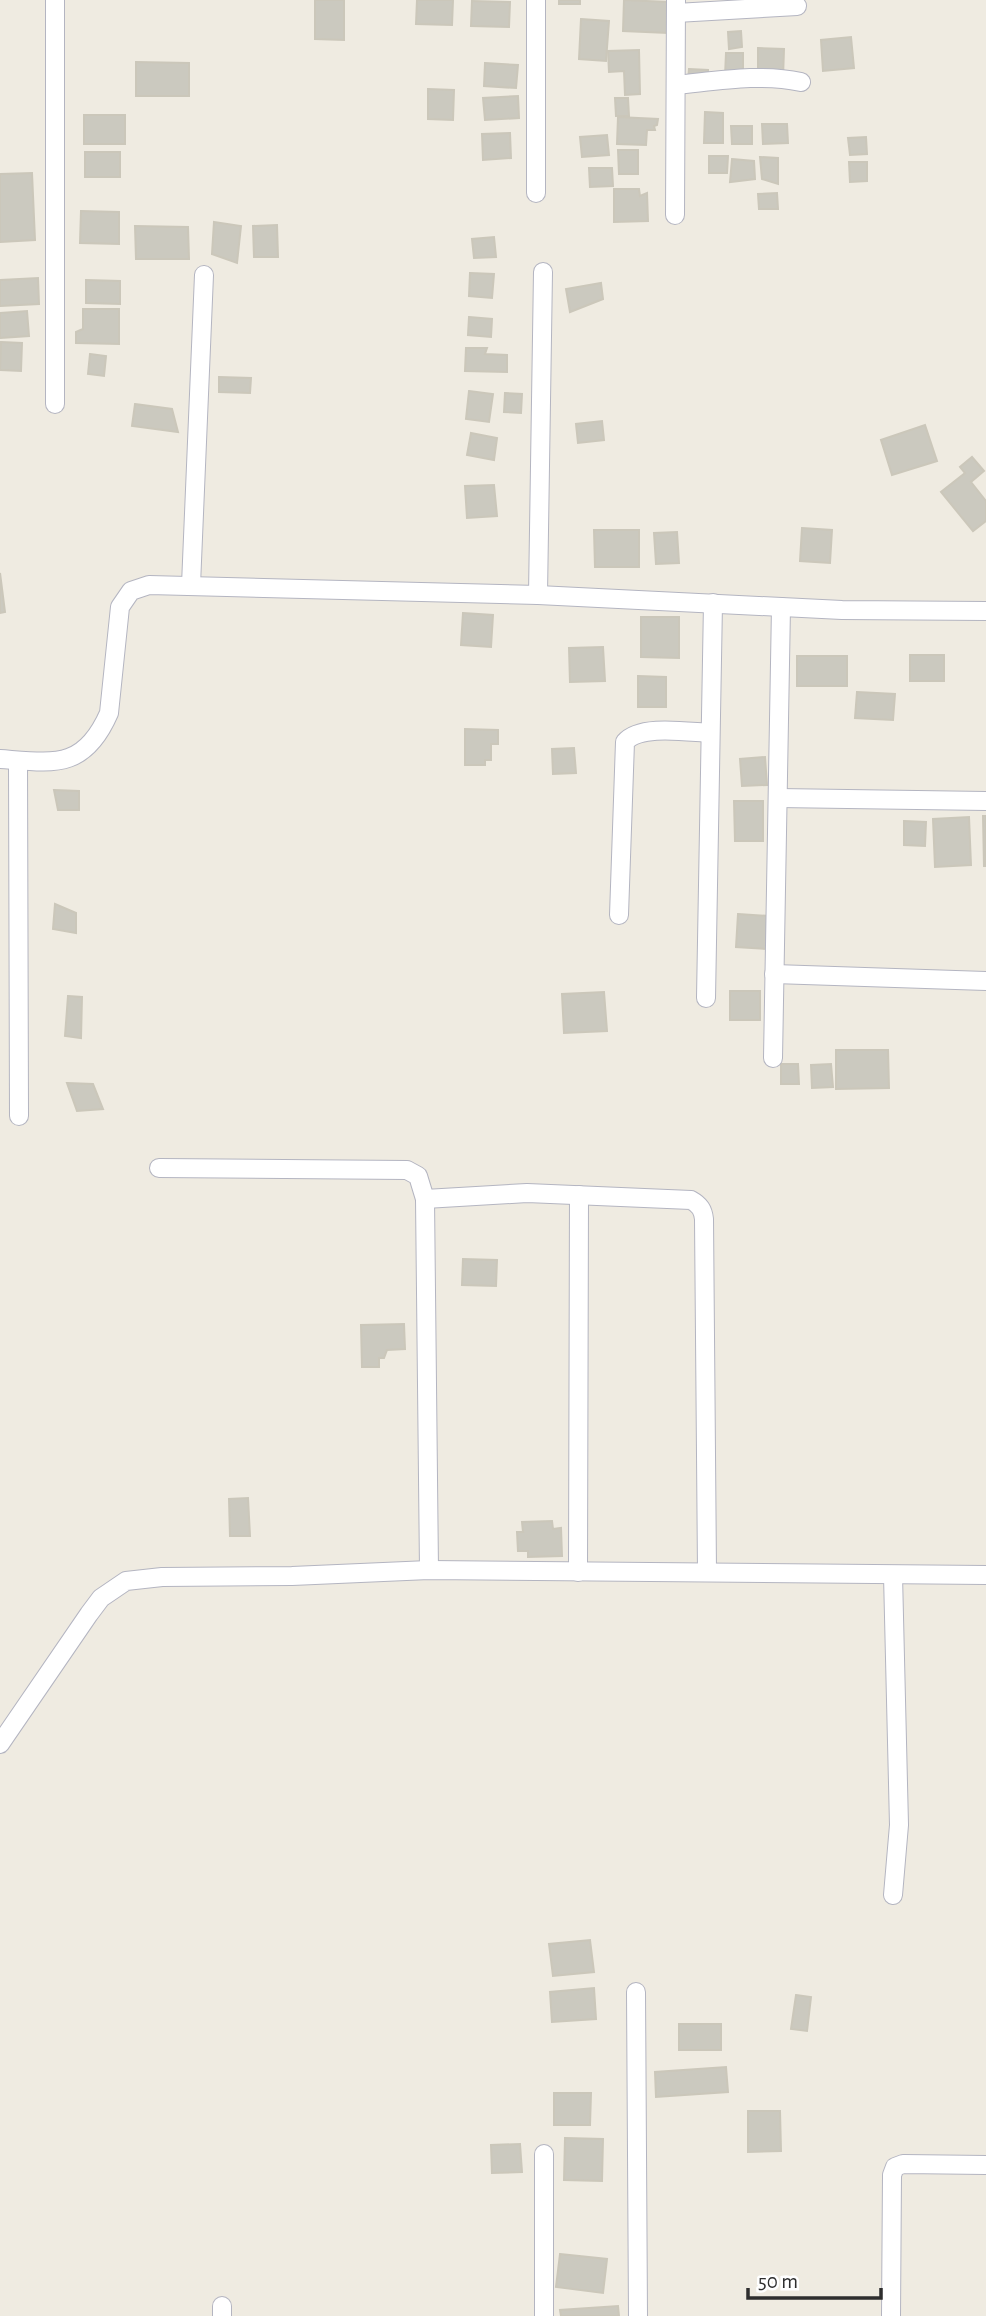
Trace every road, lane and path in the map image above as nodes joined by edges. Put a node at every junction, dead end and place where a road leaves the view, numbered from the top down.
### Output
1 (55, 0) edge
2 (536, 0) edge
3 (797, 6) dead end
4 (676, 7) edge
5 (801, 82) dead end
6 (676, 85) junction
7 (536, 193) dead end
8 (675, 215) dead end
9 (543, 272) dead end
10 (204, 275) dead end
11 (55, 404) dead end
12 (191, 585) junction
13 (538, 595) junction
14 (713, 603) junction
15 (781, 607) junction
16 (986, 611) edge
17 (710, 733) junction
18 (9, 760) edge
19 (778, 798) junction
20 (986, 801) edge
21 (619, 915) dead end
22 (774, 974) junction
23 (986, 981) edge
24 (706, 998) dead end
25 (773, 1058) dead end
26 (19, 1116) dead end
27 (159, 1168) dead end
28 (579, 1195) junction
29 (425, 1199) junction
30 (429, 1570) junction
31 (578, 1572) junction
32 (707, 1572) junction
33 (893, 1575) junction
34 (986, 1575) edge
35 (0, 1744) edge
36 (893, 1895) dead end
37 (636, 1992) dead end
38 (544, 2154) dead end
39 (986, 2165) edge
40 (544, 2316) edge
41 (638, 2316) edge
42 (891, 2316) edge

1 - 11 street
2 - 7 street
3 - 4 street
4 - 6 street
5 - 6 street
6 - 8 street
9 - 13 street
10 - 12 street
12 - 13 street
12 - 18 street
13 - 14 street
14 - 15 street
14 - 17 street
15 - 16 street
15 - 19 street
17 - 21 street
17 - 24 street
18 - 26 street
19 - 20 street
19 - 22 street
22 - 23 street
22 - 25 street
27 - 29 street
28 - 29 street
28 - 31 street
28 - 32 street
29 - 30 street
30 - 31 street
30 - 35 street
31 - 32 street
32 - 33 street
33 - 34 street
33 - 36 street
37 - 41 street
38 - 40 street
39 - 42 street

